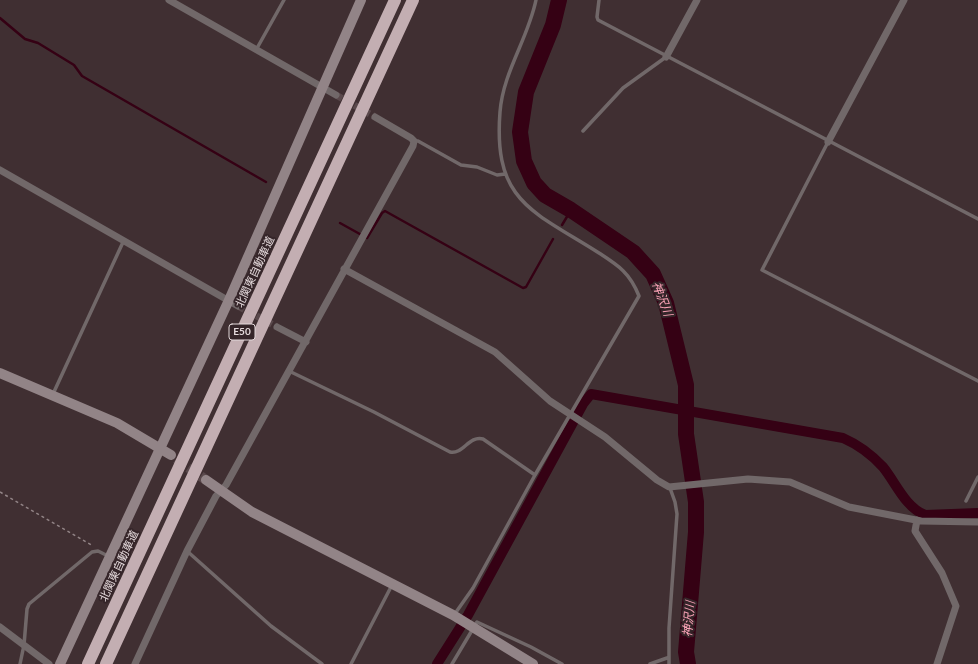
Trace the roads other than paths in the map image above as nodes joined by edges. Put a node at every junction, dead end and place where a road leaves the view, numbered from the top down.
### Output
1 (169, 0) edge
2 (284, 0) edge
3 (361, 0) edge
4 (395, 0) edge
5 (412, 0) edge
6 (536, 0) edge
7 (599, 0) edge
8 (697, 0) edge
9 (904, 0) edge
10 (256, 50) junction
11 (666, 57) junction
12 (322, 87) junction
13 (336, 94) tunnel mouth
14 (375, 117) tunnel mouth
15 (583, 131) dead end
16 (414, 141) junction
17 (828, 142) junction
18 (0, 170) edge
19 (505, 174) junction
20 (978, 219) edge
21 (124, 240) junction
22 (344, 269) junction
23 (229, 300) junction
24 (238, 306) tunnel mouth
25 (277, 327) tunnel mouth
26 (306, 342) junction
27 (289, 371) junction
28 (0, 373) edge
29 (978, 381) edge
30 (53, 395) junction
31 (572, 415) junction
32 (159, 449) junction
33 (171, 455) tunnel mouth
34 (535, 475) junction
35 (978, 478) edge
36 (206, 480) tunnel mouth
37 (669, 487) junction
38 (221, 491) junction
39 (966, 501) dead end
40 (917, 520) junction
41 (978, 522) edge
42 (188, 551) junction
43 (111, 557) junction
44 (393, 584) junction
45 (455, 617) junction
46 (471, 626) junction
47 (0, 627) edge
48 (24, 646) junction
49 (667, 658) junction
50 (20, 664) edge
51 (49, 664) edge
52 (60, 664) edge
53 (88, 664) edge
54 (106, 664) edge
55 (135, 664) edge
56 (322, 664) edge
57 (351, 664) edge
58 (452, 664) edge
59 (533, 664) edge
60 (562, 664) edge
61 (650, 664) edge
62 (669, 664) edge
63 (937, 664) edge

1 - 10 street
2 - 10 lane
3 - 12 street
4 - 53 highway, 北関東自動車道 / E50
5 - 54 highway, E50
6 - 19 lane
7 - 11 lane
8 - 11 street
9 - 17 street
10 - 12 street
11 - 15 lane
11 - 17 lane
12 - 13 street
12 - 23 street
14 - 16 street
16 - 19 lane
16 - 22 street
17 - 20 lane
17 - 29 lane
18 - 21 street
19 - 31 lane
21 - 23 street
21 - 30 lane
22 - 26 street
22 - 31 street
23 - 24 street
23 - 32 street
25 - 26 street
26 - 27 street
27 - 34 lane
27 - 38 street
28 - 30 street
30 - 32 street
31 - 34 lane
31 - 37 street
32 - 33 street
32 - 43 street
34 - 45 lane
35 - 39 lane
36 - 38 street
37 - 40 street
37 - 49 lane
38 - 42 street
38 - 44 street
40 - 41 street
40 - 63 street
42 - 55 street
42 - 56 lane
43 - 48 lane
43 - 52 street
44 - 45 street
44 - 57 lane
45 - 46 street
46 - 58 lane
46 - 59 street
46 - 60 lane
47 - 48 street
48 - 50 lane
48 - 51 street
49 - 61 lane
49 - 62 lane

